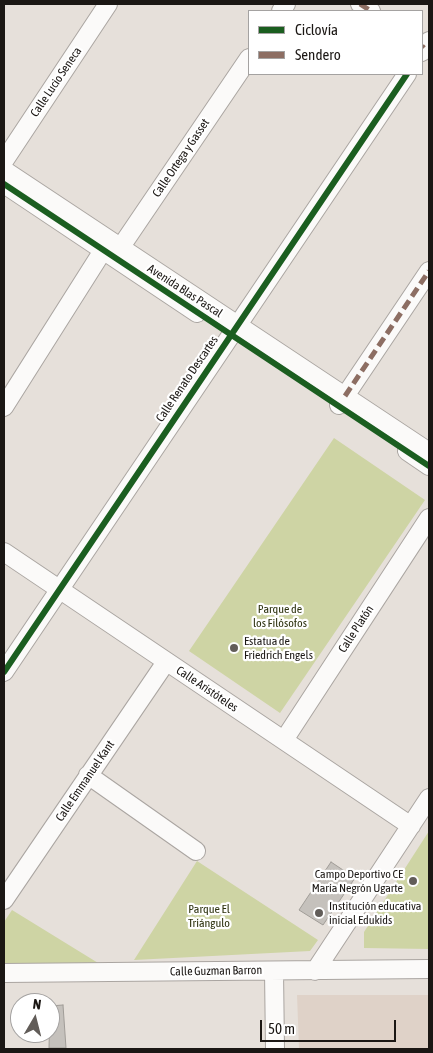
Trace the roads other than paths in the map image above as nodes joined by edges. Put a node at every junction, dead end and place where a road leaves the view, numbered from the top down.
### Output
1 (108, 4) edge
2 (248, 59) edge
3 (406, 75) edge
4 (4, 161) edge
5 (4, 170) edge
6 (4, 184) edge
7 (112, 249) junction
8 (429, 271) edge
9 (234, 330) junction
10 (342, 401) junction
11 (4, 407) edge
12 (429, 452) edge
13 (429, 466) edge
14 (429, 518) edge
15 (4, 552) edge
16 (59, 589) junction
17 (166, 662) junction
18 (4, 672) edge
19 (284, 740) junction
20 (88, 775) junction
21 (429, 798) edge
22 (411, 826) junction
23 (196, 851) dead end
24 (4, 900) edge
25 (429, 969) edge
26 (315, 970) junction
27 (274, 971) junction
28 (4, 974) edge
29 (275, 1049) edge

1 - 4 street, Calle Lucio Seneca
2 - 7 street, Calle Ortega y Gasset
3 - 9 street, Calle Renato Descartes
5 - 7 street, Avenida Blas Pascal
6 - 7 street, Avenida Blas Pascal
7 - 9 street, Avenida Blas Pascal
7 - 11 street, Calle Ortega y Gasset
8 - 10 street
9 - 10 street, Avenida Blas Pascal
9 - 16 street, Calle Renato Descartes
10 - 12 street, Avenida Blas Pascal
10 - 13 street, Avenida Blas Pascal
14 - 19 street, Calle Platón
15 - 16 street, Calle Aristóteles
16 - 17 street, Calle Aristóteles
16 - 18 street, Calle Renato Descartes
17 - 19 street, Calle Aristóteles
17 - 20 street, Calle Emmanuel Kant
19 - 22 street, Calle Aristóteles
20 - 23 street
20 - 24 street, Calle Emmanuel Kant
21 - 22 street
22 - 26 street
25 - 26 street, Calle Guzman Barron
26 - 27 street, Calle Guzman Barron
27 - 28 street, Calle Guzman Barron
27 - 29 street

